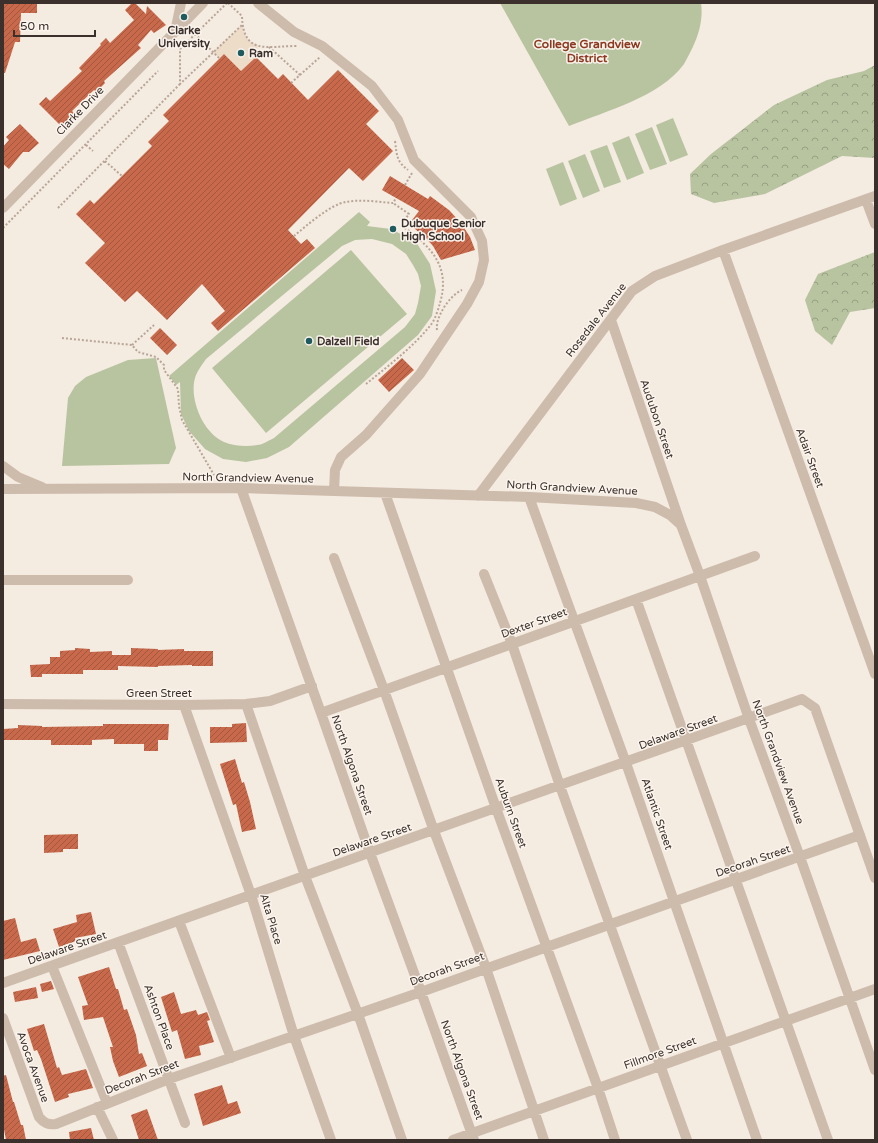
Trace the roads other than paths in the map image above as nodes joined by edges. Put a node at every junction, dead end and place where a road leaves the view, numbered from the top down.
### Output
1 (181, 3) edge
2 (203, 3) edge
3 (258, 3) edge
4 (175, 32) junction
5 (870, 198) edge
6 (3, 208) edge
7 (875, 224) edge
8 (723, 250) junction
9 (611, 320) junction
10 (3, 466) edge
11 (241, 488) junction
12 (3, 489) edge
13 (46, 489) junction
14 (334, 491) junction
15 (385, 493) junction
16 (478, 496) junction
17 (529, 497) junction
18 (681, 525) junction
19 (756, 556) dead end
20 (334, 558) dead end
21 (484, 574) dead end
22 (700, 576) junction
23 (3, 580) edge
24 (128, 580) dead end
25 (636, 599) junction
26 (574, 622) junction
27 (512, 644) junction
28 (447, 667) junction
29 (875, 674) edge
30 (312, 686) junction
31 (384, 690) junction
32 (3, 704) edge
33 (246, 704) junction
34 (184, 705) junction
35 (321, 713) junction
36 (749, 719) junction
37 (687, 741) junction
38 (626, 763) junction
39 (560, 786) junction
40 (496, 808) junction
41 (434, 831) junction
42 (860, 835) junction
43 (370, 853) junction
44 (800, 857) junction
45 (306, 876) junction
46 (875, 878) edge
47 (736, 880) junction
48 (251, 895) junction
49 (674, 901) junction
50 (179, 921) junction
51 (610, 924) junction
52 (118, 942) junction
53 (547, 946) junction
54 (52, 966) junction
55 (486, 968) junction
56 (3, 983) edge
57 (875, 989) edge
58 (421, 992) junction
59 (849, 998) junction
60 (358, 1014) junction
61 (3, 1018) edge
62 (786, 1021) junction
63 (294, 1036) junction
64 (724, 1043) junction
65 (231, 1058) junction
66 (660, 1066) junction
67 (875, 1070) edge
68 (169, 1079) junction
69 (598, 1088) junction
70 (107, 1103) junction
71 (97, 1108) junction
72 (534, 1111) junction
73 (43, 1122) joint
74 (185, 1123) dead end
75 (473, 1137) edge
76 (113, 1140) edge
77 (331, 1140) edge
78 (402, 1140) edge
79 (453, 1140) edge
80 (544, 1140) edge
81 (615, 1140) edge
82 (687, 1140) edge
83 (757, 1140) edge
84 (828, 1140) edge

1 - 4 street
2 - 4 street, Clarke Drive
3 - 14 street
4 - 6 street, Clarke Drive
5 - 7 street
5 - 8 street, Rosedale Avenue
8 - 9 street, Rosedale Avenue
8 - 29 street, Adair Street
9 - 16 street, Rosedale Avenue
9 - 18 street, Audubon Street
10 - 13 street, North Grandview Avenue
11 - 13 street, North Grandview Avenue
11 - 14 street, North Grandview Avenue
11 - 30 street, North Algona Street
12 - 13 street, North Grandview Avenue
14 - 15 street, North Grandview Avenue
15 - 16 street, North Grandview Avenue
15 - 28 street, Auburn Street
16 - 17 street, North Grandview Avenue
17 - 18 street, North Grandview Avenue
17 - 26 street, Atlantic Street
18 - 22 street, North Grandview Avenue
19 - 22 street, Dexter Street
20 - 31 street
21 - 27 street
22 - 25 street, Dexter Street
22 - 36 street, North Grandview Avenue
23 - 24 street
25 - 26 street, Dexter Street
25 - 37 street
26 - 27 street, Dexter Street
26 - 38 street, Atlantic Street
27 - 28 street, Dexter Street
27 - 39 street
28 - 31 street, Dexter Street
28 - 40 street, Auburn Street
30 - 33 street, Green Street
30 - 35 street, North Algona Street
31 - 35 street, Dexter Street
31 - 41 street
32 - 34 street, Green Street
33 - 34 street, Green Street
33 - 45 street
34 - 48 street, Alta Place
35 - 43 street, North Algona Street
36 - 37 street, Delaware Street
36 - 42 street, Delaware Street
36 - 44 street, North Grandview Avenue
37 - 38 street, Delaware Street
37 - 47 street
38 - 39 street, Delaware Street
38 - 49 street, Atlantic Street
39 - 40 street, Delaware Street
39 - 51 street
40 - 41 street, Delaware Street
40 - 53 street, Auburn Street
41 - 43 street, Delaware Street
41 - 55 street
42 - 44 street, Decorah Street
42 - 46 street
43 - 45 street, Delaware Street
43 - 58 street, North Algona Street
44 - 47 street, Decorah Street
44 - 59 street, North Grandview Avenue
45 - 48 street, Delaware Street
45 - 60 street
47 - 49 street, Decorah Street
47 - 62 street
48 - 50 street, Delaware Street
48 - 63 street, Alta Place
49 - 51 street, Decorah Street
49 - 64 street, Atlantic Street
50 - 52 street, Delaware Street
50 - 65 street
51 - 53 street, Decorah Street
51 - 66 street
52 - 54 street, Delaware Street
52 - 68 street, Ashton Place
53 - 55 street, Decorah Street
53 - 69 street, Auburn Street
54 - 56 street, Delaware Street
54 - 70 street
55 - 58 street, Decorah Street
55 - 72 street
57 - 59 street, Fillmore Street
58 - 60 street, Decorah Street
58 - 75 street, North Algona Street
59 - 62 street, Fillmore Street
59 - 67 street, North Grandview Avenue
60 - 63 street, Decorah Street
60 - 78 street
61 - 73 street, Avoca Avenue
62 - 64 street, Fillmore Street
62 - 84 street
63 - 65 street, Decorah Street
63 - 77 street, Alta Place
64 - 66 street, Fillmore Street
64 - 83 street, Atlantic Street
65 - 68 street, Decorah Street
66 - 69 street, Fillmore Street
66 - 82 street
68 - 70 street, Decorah Street
68 - 74 street, Ashton Place
69 - 72 street, Fillmore Street
69 - 81 street, Auburn Street
70 - 71 street, Decorah Street
71 - 73 street, Decorah Street
71 - 76 street
72 - 75 street, Fillmore Street
72 - 80 street
75 - 79 street, Fillmore Street

